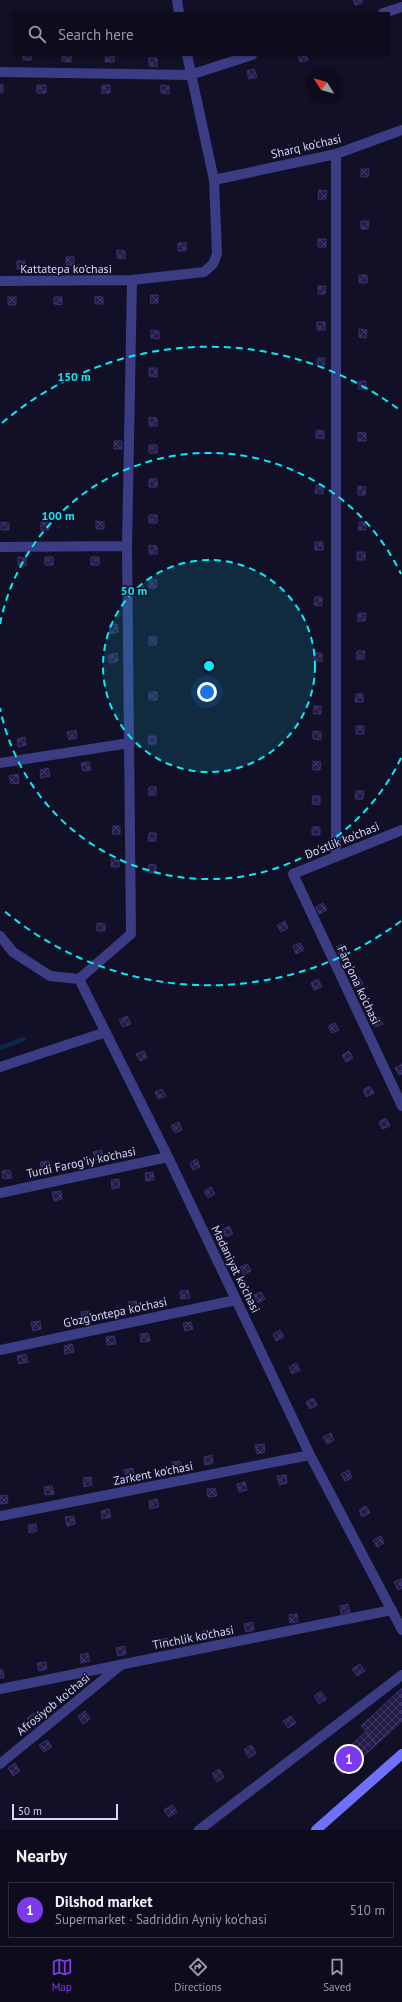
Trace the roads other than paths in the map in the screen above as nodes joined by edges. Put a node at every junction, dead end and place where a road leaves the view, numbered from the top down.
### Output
1 (177, 0) edge
2 (402, 7) edge
3 (179, 12) edge
4 (386, 12) edge
5 (187, 56) edge
6 (249, 56) edge
7 (0, 72) edge
8 (190, 75) junction
9 (402, 130) edge
10 (336, 154) junction
11 (214, 180) junction
12 (132, 280) junction
13 (0, 281) edge
14 (128, 546) junction
15 (0, 547) edge
16 (130, 743) junction
17 (0, 763) edge
18 (402, 830) edge
19 (336, 857) junction
20 (293, 874) joint
21 (0, 936) edge
22 (80, 979) junction
23 (106, 1032) junction
24 (0, 1067) edge
25 (402, 1106) edge
26 (168, 1156) junction
27 (0, 1193) edge
28 (236, 1300) junction
29 (0, 1350) edge
30 (310, 1455) junction
31 (0, 1516) edge
32 (392, 1610) junction
33 (402, 1630) edge
34 (123, 1664) junction
35 (402, 1675) edge
36 (0, 1689) edge
37 (402, 1754) edge
38 (0, 1764) edge
39 (199, 1830) edge
40 (316, 1830) edge

1 - 3 street
2 - 4 street
5 - 8 street, Kattatepa ko'chasi
6 - 8 street
7 - 8 street
8 - 11 street, Kattatepa ko'chasi
9 - 10 street, Sharq ko'chasi
10 - 11 street, Sharq ko'chasi
10 - 19 street
11 - 12 street, Kattatepa ko'chasi
12 - 13 street, Kattatepa ko'chasi
12 - 14 street
14 - 15 street
14 - 16 street
16 - 17 street
16 - 22 street
18 - 19 street, Do'stlik ko'chasi
19 - 20 street, Do'stlik ko'chasi
20 - 25 street, Farg'ona ko'chasi
21 - 22 street
22 - 23 street, Madaniyat ko'chasi
23 - 24 street
23 - 26 street, Madaniyat ko'chasi
26 - 27 street, Turdi Farog'iy ko'chasi
26 - 28 street, Madaniyat ko'chasi
28 - 29 street, G'ozg'ontepa ko'chasi
28 - 30 street, Madaniyat ko'chasi
30 - 31 street, Zarkent ko'chasi
30 - 32 street, Madaniyat ko'chasi
32 - 33 street, Madaniyat ko'chasi
32 - 34 street, Tinchlik ko'chasi
34 - 36 street, Tinchlik ko'chasi
34 - 38 street, Afrosiyob ko'chasi
35 - 39 street
37 - 40 street

